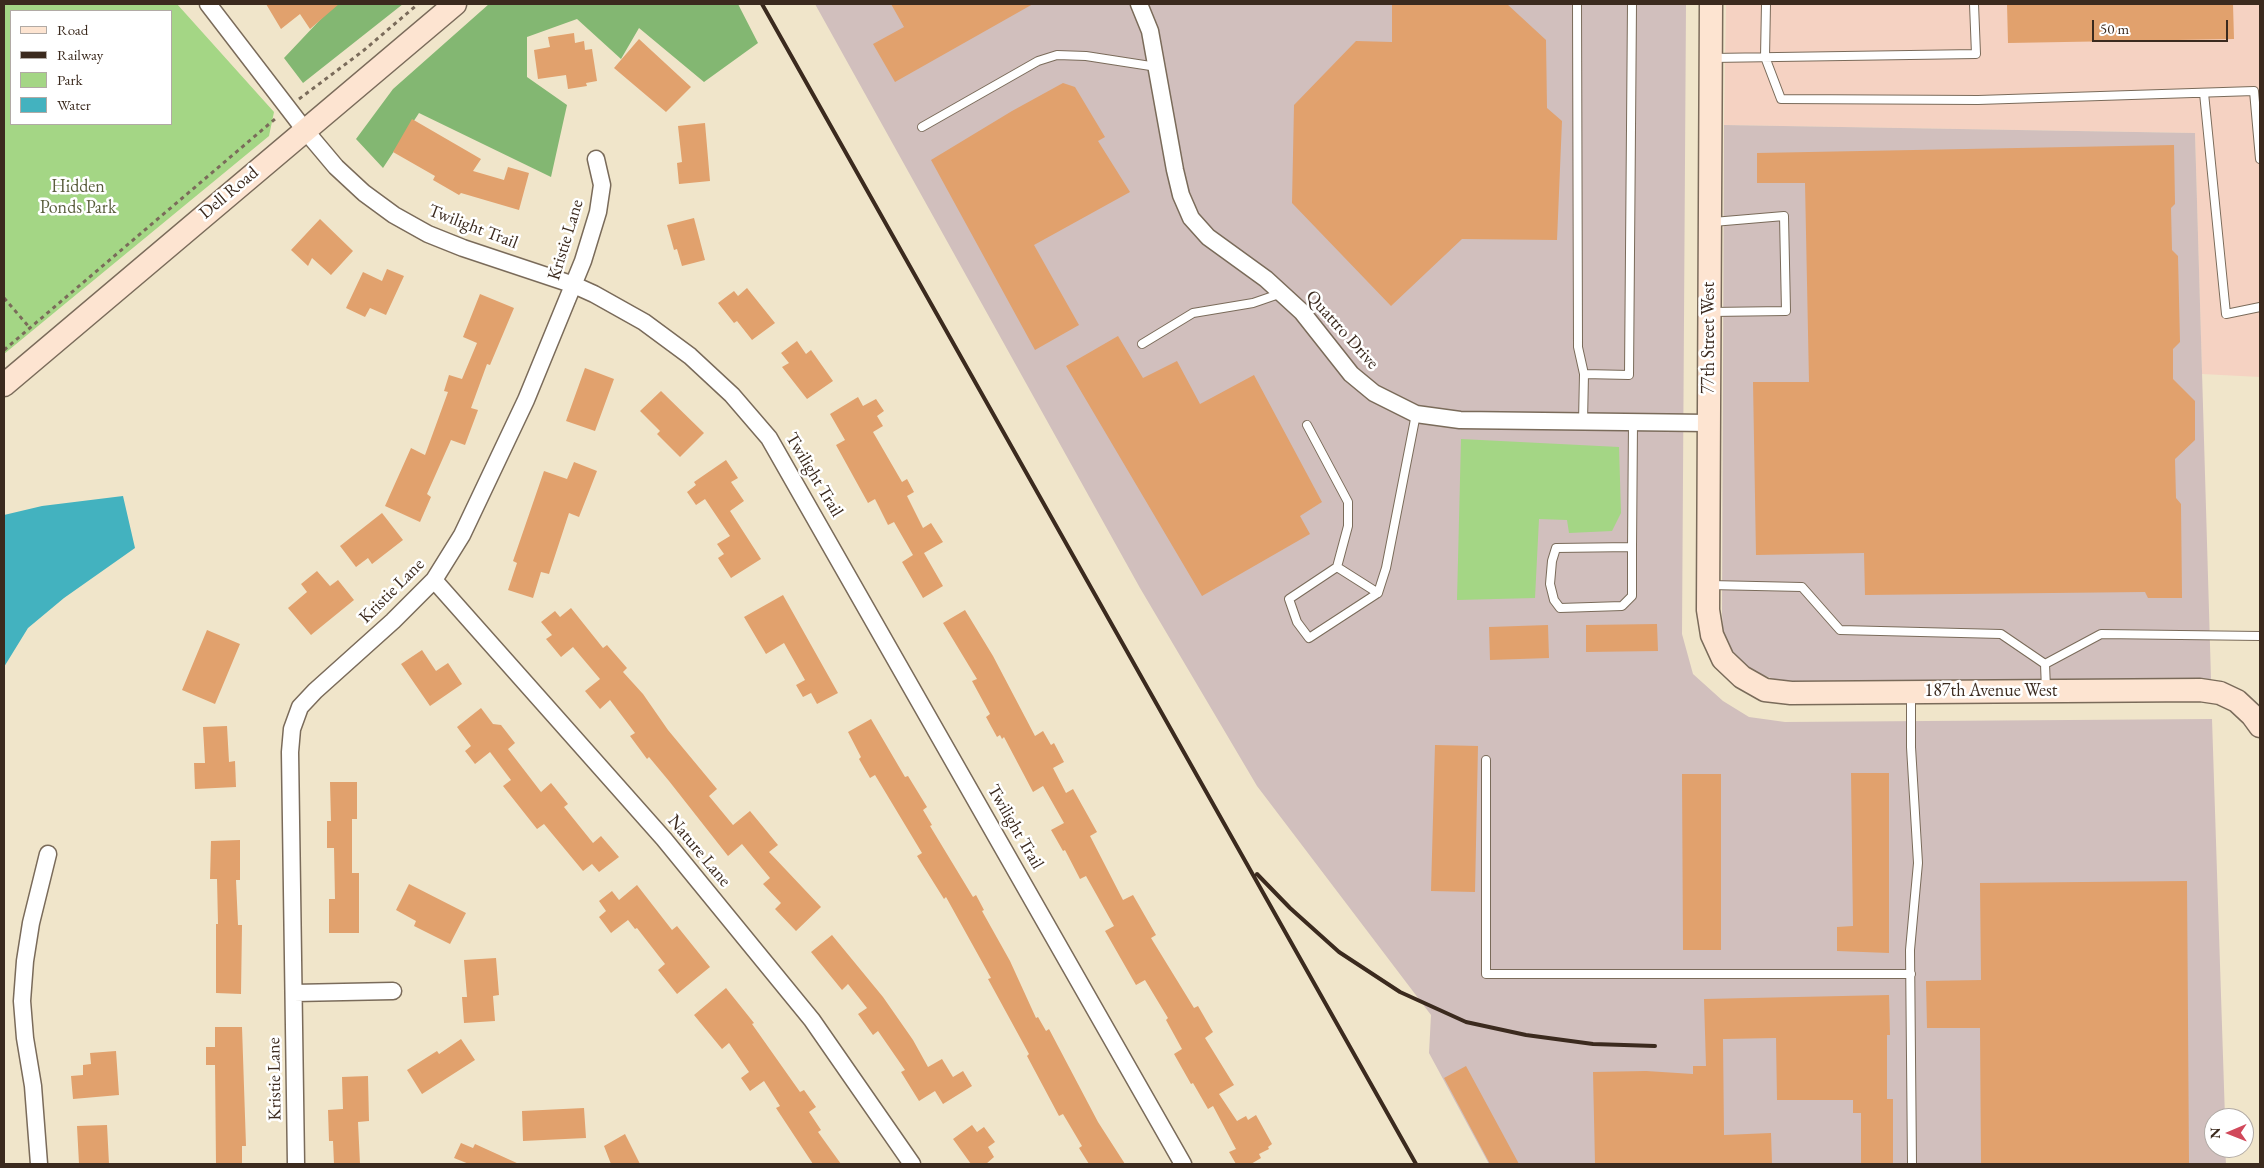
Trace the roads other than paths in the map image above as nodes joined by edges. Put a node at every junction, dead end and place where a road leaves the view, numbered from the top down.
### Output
1 (208, 4) edge
2 (455, 4) edge
3 (1139, 4) edge
4 (1576, 4) edge
5 (1632, 4) edge
6 (1710, 4) edge
7 (1766, 4) edge
8 (1974, 4) edge
9 (1710, 58) junction
10 (1765, 58) junction
11 (1157, 67) junction
12 (2204, 93) junction
13 (922, 127) dead end
14 (304, 129) junction
15 (596, 159) dead end
16 (2260, 159) edge
17 (1709, 222) junction
18 (574, 285) junction
19 (1282, 293) junction
20 (2260, 307) edge
21 (1709, 312) junction
22 (1142, 344) dead end
23 (1584, 374) junction
24 (4, 384) edge
25 (1416, 414) junction
26 (1583, 422) junction
27 (1633, 423) junction
28 (1708, 423) junction
29 (1307, 425) dead end
30 (1632, 547) junction
31 (1337, 567) junction
32 (434, 580) junction
33 (1708, 586) junction
34 (1378, 592) junction
35 (2260, 636) edge
36 (2045, 664) junction
37 (1730, 666) joint
38 (2046, 691) junction
39 (1911, 692) junction
40 (2258, 716) edge
41 (1486, 760) dead end
42 (48, 854) dead end
43 (1911, 974) junction
44 (393, 991) dead end
45 (294, 993) junction
46 (39, 1164) edge
47 (296, 1164) edge
48 (912, 1164) edge
49 (1183, 1164) edge
50 (1912, 1164) edge

1 - 14 street, Twilight Trail
2 - 14 street, Dell Road
3 - 11 street, Quattro Drive
4 - 23 lane
5 - 23 lane
6 - 9 street, 77th Street West
7 - 10 lane
8 - 10 lane
9 - 10 lane
9 - 17 street, 77th Street West
10 - 12 lane
11 - 13 lane
11 - 19 street, Quattro Drive
12 - 16 lane
12 - 20 lane
14 - 18 street, Twilight Trail
14 - 24 street, Dell Road
15 - 18 street, Kristie Lane
17 - 21 street, 77th Street West
17 - 21 lane
18 - 32 street, Kristie Lane
18 - 49 street, Twilight Trail
19 - 22 lane
19 - 25 street, Quattro Drive
21 - 28 street, 77th Street West
23 - 26 lane
25 - 26 street, Quattro Drive
25 - 34 lane
26 - 27 street, Quattro Drive
27 - 28 street, Quattro Drive
27 - 30 lane
28 - 33 street, 77th Street West
29 - 31 lane
30 - 30 lane
31 - 34 lane
31 - 34 lane
32 - 45 street, Kristie Lane
32 - 48 street, Nature Lane
33 - 36 lane
33 - 37 street, 77th Street West
35 - 36 lane
36 - 38 lane
37 - 39 street, 187th Avenue West
38 - 39 street, 187th Avenue West
38 - 40 street, 187th Avenue West
39 - 43 lane
41 - 43 lane
42 - 46 street
43 - 50 lane
44 - 45 street
45 - 47 street, Kristie Lane

